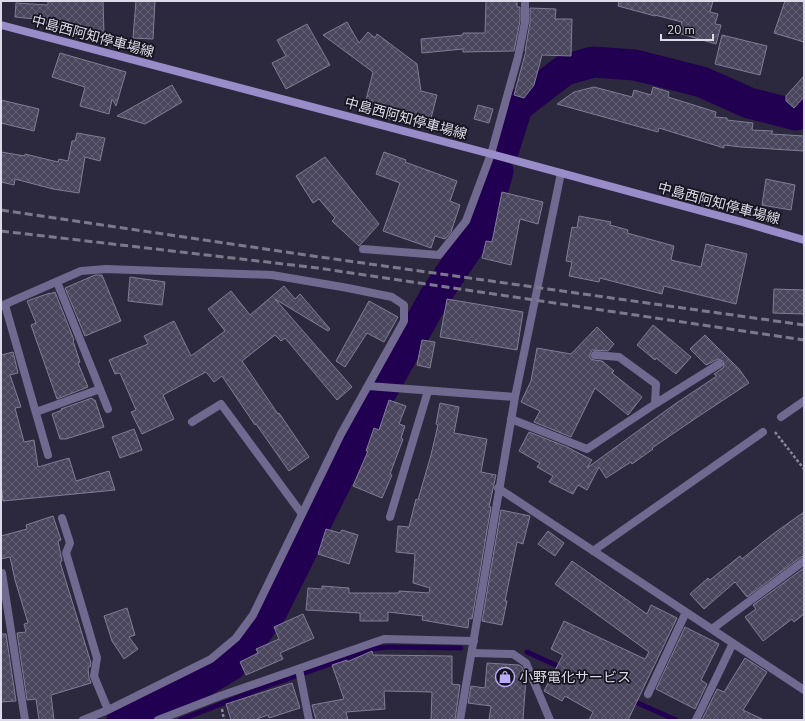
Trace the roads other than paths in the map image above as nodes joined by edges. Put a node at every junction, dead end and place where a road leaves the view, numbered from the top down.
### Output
1 (525, 1) edge
2 (1, 25) edge
3 (491, 154) junction
4 (561, 173) junction
5 (804, 240) edge
6 (363, 249) dead end
7 (58, 282) junction
8 (3, 306) edge
9 (595, 355) dead end
10 (719, 364) dead end
11 (372, 386) junction
12 (100, 389) junction
13 (428, 391) junction
14 (515, 397) junction
15 (804, 401) edge
16 (656, 404) junction
17 (108, 409) dead end
18 (36, 412) junction
19 (781, 417) dead end
20 (511, 419) junction
21 (192, 422) dead end
22 (763, 432) dead end
23 (48, 455) dead end
24 (498, 488) junction
25 (302, 514) junction
26 (390, 517) dead end
27 (62, 518) dead end
28 (593, 551) junction
29 (804, 561) edge
30 (2, 573) edge
31 (686, 612) junction
32 (712, 629) junction
33 (474, 641) junction
34 (733, 643) junction
35 (472, 653) junction
36 (300, 673) junction
37 (804, 690) edge
38 (648, 694) dead end
39 (108, 710) junction
40 (25, 720) edge
41 (83, 720) edge
42 (158, 720) edge
43 (309, 720) edge
44 (460, 720) edge
45 (550, 720) edge
46 (696, 720) edge

1 - 3 street
2 - 3 main road, 中島西阿知停車場線
3 - 4 main road, 中島西阿知停車場線
3 - 6 street
4 - 5 main road, 中島西阿知停車場線
4 - 14 street
7 - 8 street
7 - 11 street
7 - 12 street
8 - 18 street
9 - 16 street
10 - 16 street
11 - 13 street
11 - 25 street
12 - 17 street
12 - 18 street
13 - 14 street
13 - 26 street
14 - 20 street
15 - 19 street
16 - 20 street
18 - 23 street
20 - 24 street
21 - 25 street
22 - 28 street
24 - 28 street
24 - 33 street
25 - 39 street
27 - 39 street
28 - 31 street
29 - 32 street
30 - 40 street
31 - 32 street
31 - 38 street
32 - 34 street
33 - 35 street
33 - 36 street
34 - 37 street
34 - 46 street
35 - 44 street
35 - 45 street
36 - 42 street
36 - 43 street
39 - 41 street

